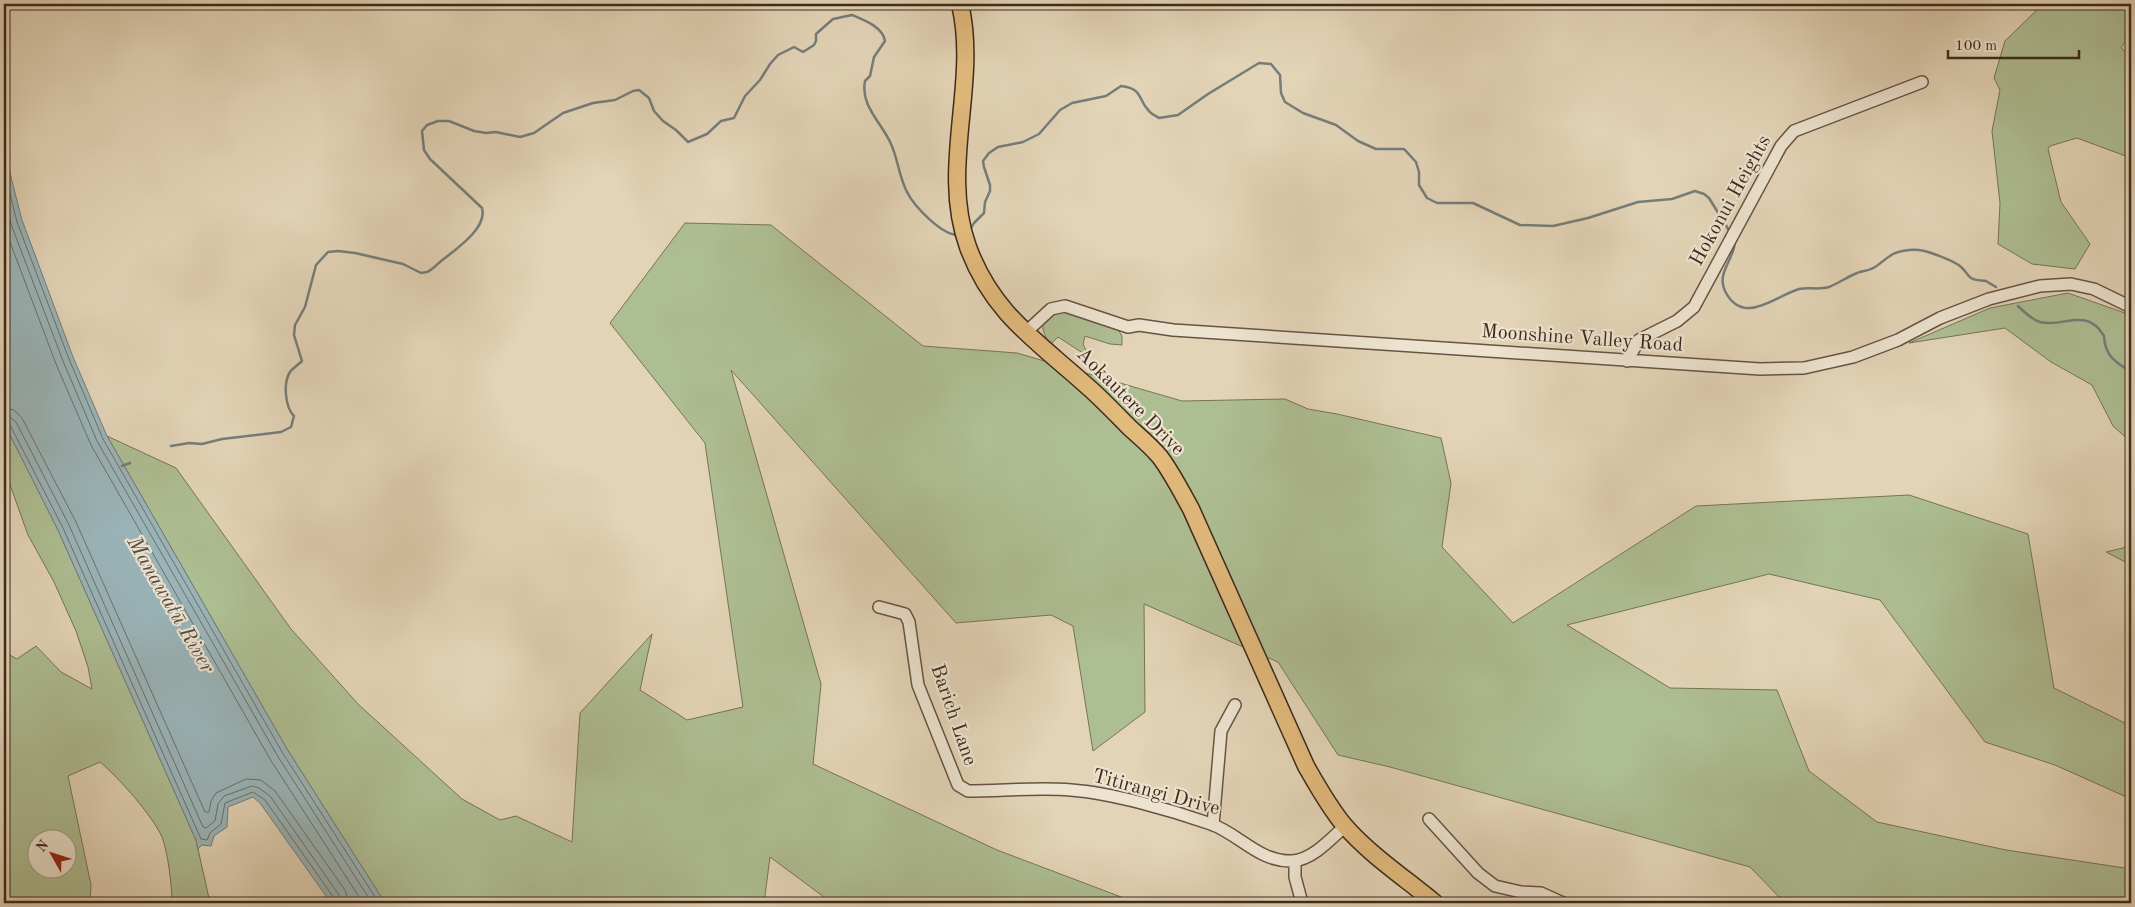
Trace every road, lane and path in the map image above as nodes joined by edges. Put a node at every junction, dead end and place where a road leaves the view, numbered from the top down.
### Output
1 (960, 4) edge
2 (1922, 82) dead end
3 (2131, 307) edge
4 (1025, 333) junction
5 (1627, 361) junction
6 (879, 607) dead end
7 (1235, 705) dead end
8 (968, 791) joint
9 (1429, 819) dead end
10 (1213, 824) junction
11 (1345, 826) junction
12 (1295, 861) junction
13 (1302, 903) edge
14 (1436, 903) edge
15 (1563, 903) edge

1 - 4 highway, Aokautere Drive
2 - 5 street, Hokonui Heights
3 - 5 street, Moonshine Valley Road
4 - 5 street, Moonshine Valley Road
4 - 11 highway, Aokautere Drive
6 - 8 street, Barich Lane
7 - 10 street
8 - 10 street, Titirangi Drive
9 - 15 street
10 - 12 street, Titirangi Drive
11 - 12 street
11 - 14 highway, Aokautere Drive
12 - 13 street

